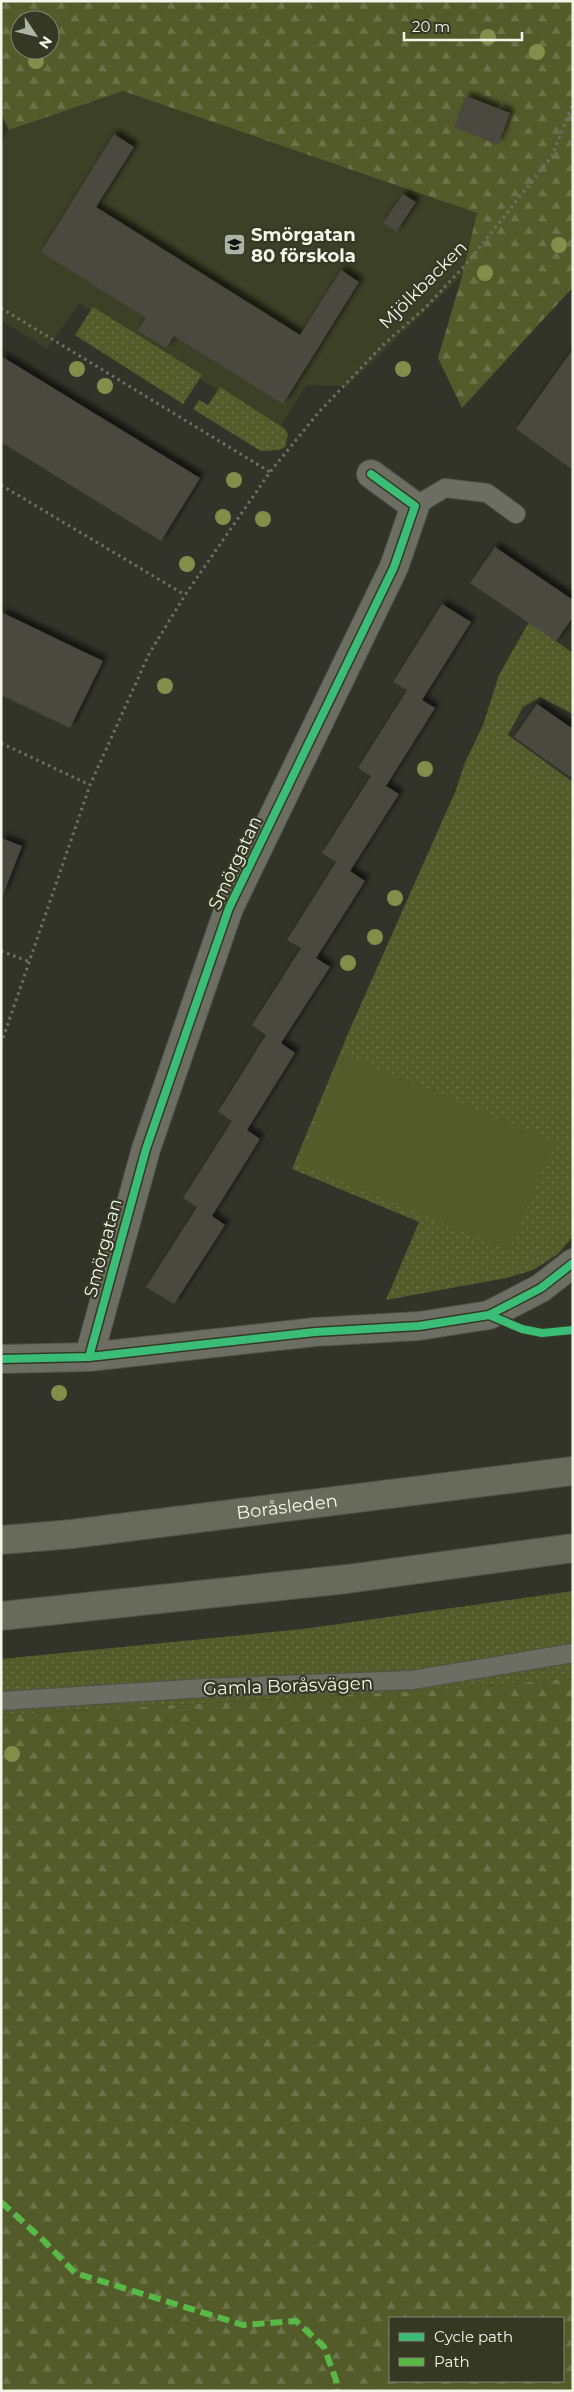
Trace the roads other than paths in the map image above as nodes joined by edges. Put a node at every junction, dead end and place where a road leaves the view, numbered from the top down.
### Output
1 (371, 474) dead end
2 (415, 506) junction
3 (516, 514) dead end
4 (573, 1263) edge
5 (89, 1357) junction
6 (1, 1359) edge
7 (573, 1471) edge
8 (1, 1540) edge
9 (573, 1548) edge
10 (1, 1616) edge
11 (573, 1653) edge
12 (1, 1701) edge

1 - 2 street
2 - 3 lane
2 - 5 street, Smörgatan
4 - 5 street
5 - 6 street
7 - 8 highway, Boråsleden
9 - 10 highway
11 - 12 lane, Gamla Boråsvägen

